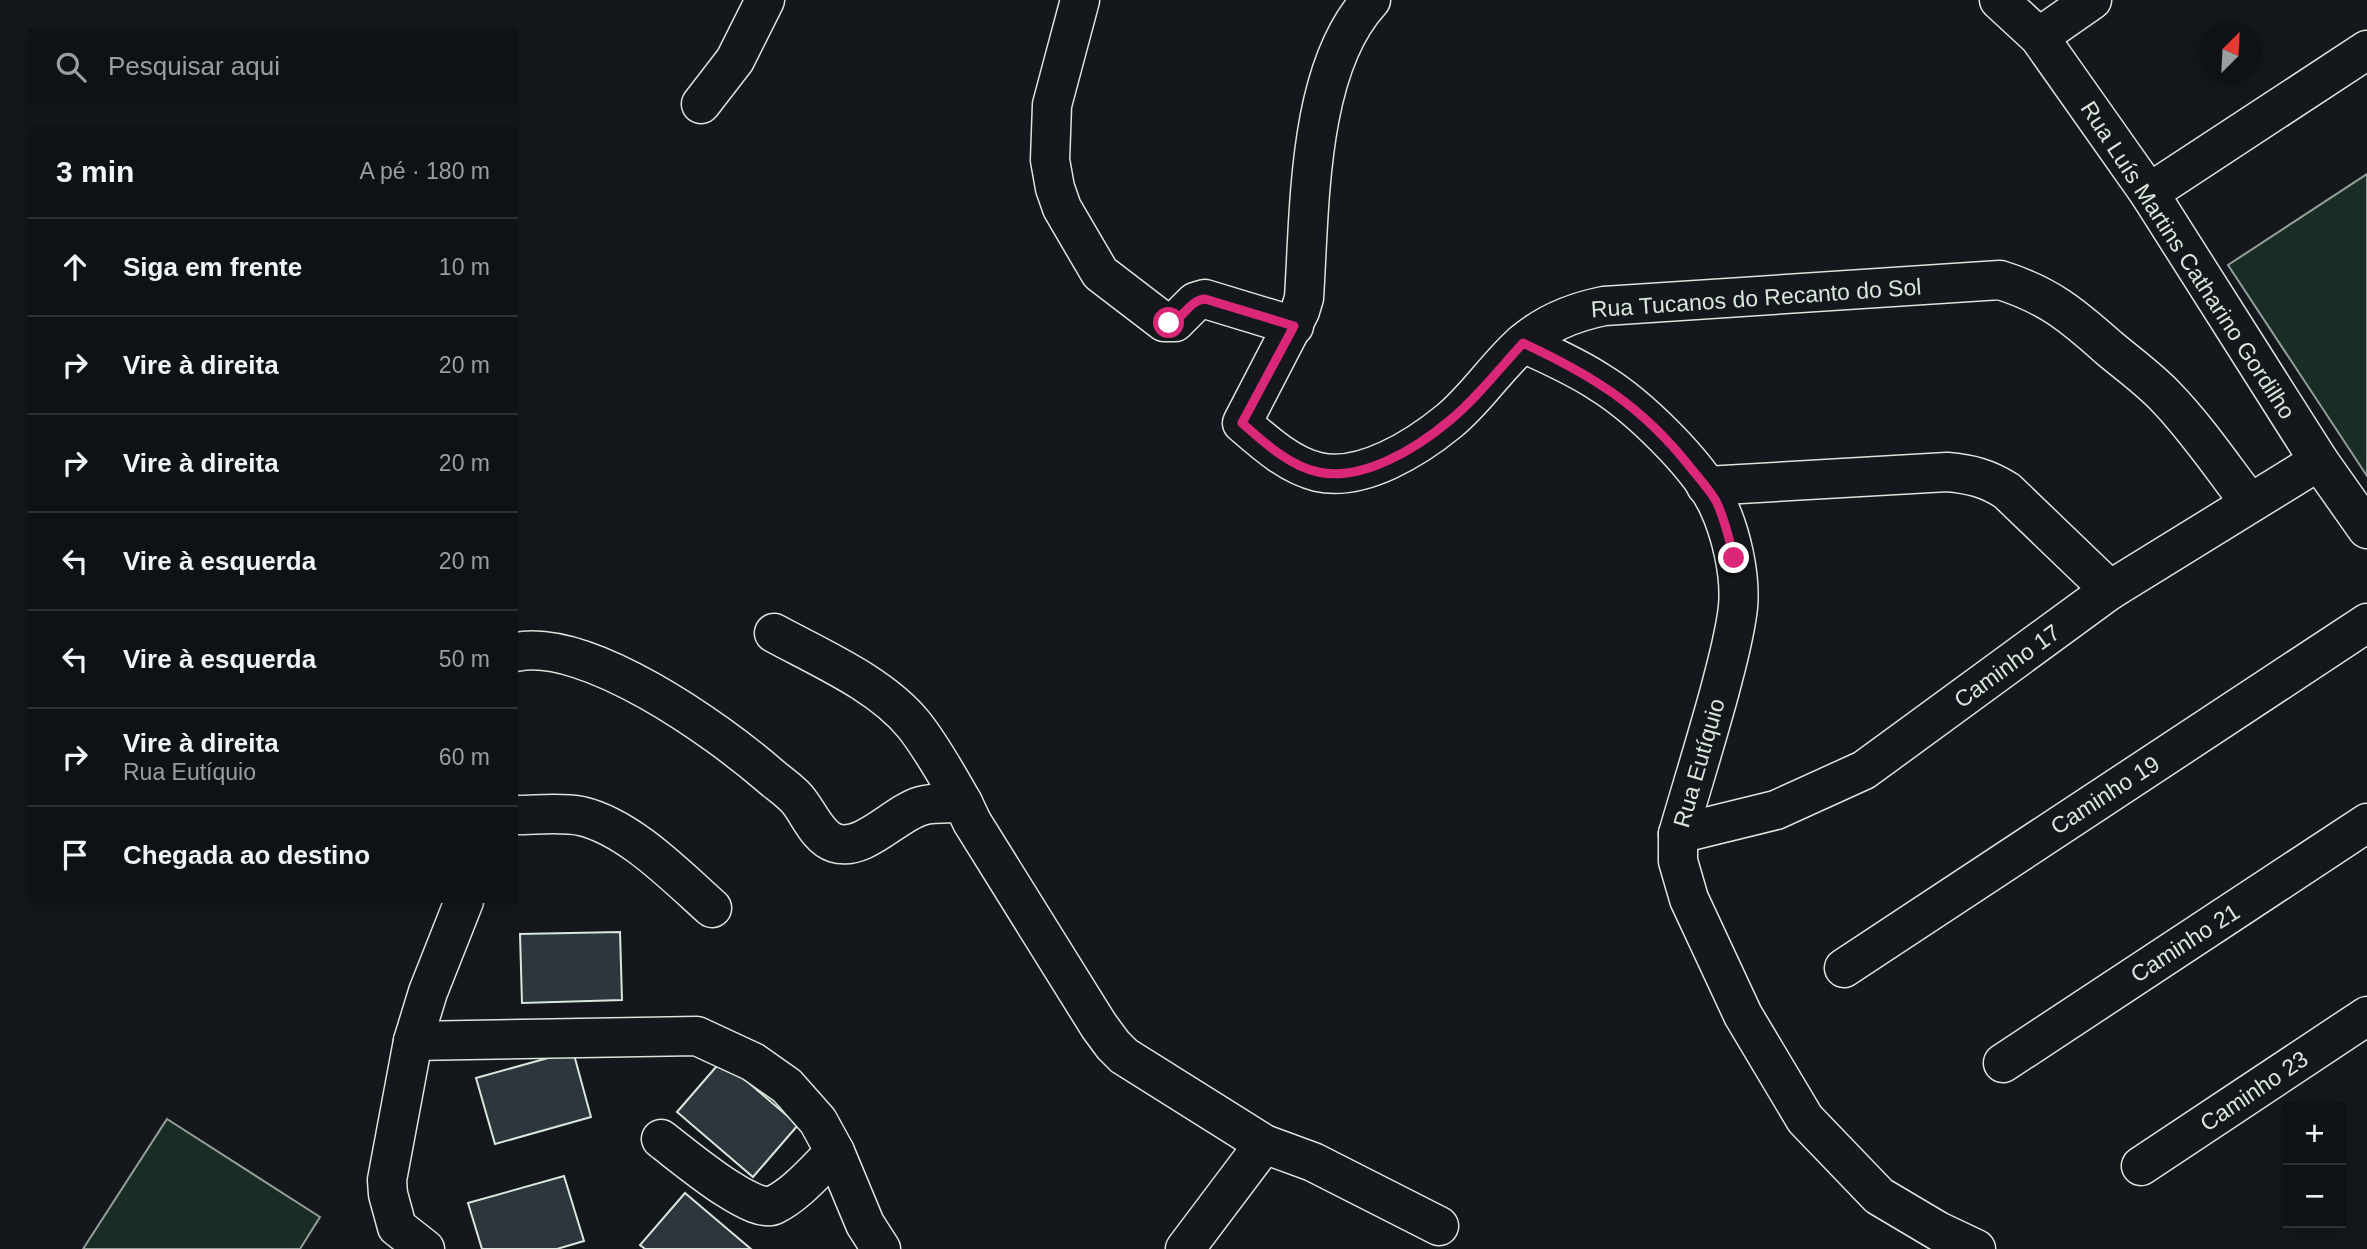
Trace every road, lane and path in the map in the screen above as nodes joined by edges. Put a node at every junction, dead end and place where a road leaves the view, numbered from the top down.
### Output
1 (765, 0) edge
2 (1080, 0) edge
3 (1371, 0) edge
4 (1999, 0) edge
5 (2092, 0) edge
6 (2039, 37) junction
7 (2367, 50) edge
8 (701, 104) dead end
9 (2149, 192) junction
10 (1294, 326) junction
11 (1523, 343) junction
12 (2319, 461) junction
13 (1706, 486) junction
14 (2250, 503) junction
15 (2367, 529) edge
16 (2110, 590) junction
17 (2367, 623) edge
18 (774, 633) dead end
19 (518, 652) edge
20 (963, 803) junction
21 (518, 815) edge
22 (2367, 823) edge
23 (1678, 834) junction
24 (463, 903) edge
25 (712, 908) dead end
26 (1844, 968) dead end
27 (2367, 1016) edge
28 (413, 1041) junction
29 (2003, 1063) dead end
30 (661, 1139) dead end
31 (1264, 1144) junction
32 (835, 1152) junction
33 (2141, 1166) dead end
34 (1439, 1226) dead end
35 (401, 1242) edge
36 (881, 1249) edge
37 (1185, 1249) edge
38 (1976, 1249) edge

1 - 8 street
2 - 10 street
3 - 10 street
4 - 6 street, Rua Luís Martins Catharino Gordilho
5 - 6 street
6 - 9 street, Rua Luís Martins Catharino Gordilho
7 - 9 street
9 - 12 street, Rua Luís Martins Catharino Gordilho
10 - 11 street, Rua Tucanos do Recanto do Sol
11 - 13 street, Rua Eutíquio
11 - 14 street, Rua Tucanos do Recanto do Sol
12 - 14 street, Caminho 17
12 - 15 street, Rua Luís Martins Catharino Gordilho
13 - 16 street
13 - 23 street, Rua Eutíquio
14 - 16 street, Caminho 17
16 - 23 street, Caminho 17
17 - 26 street, Caminho 19
18 - 20 street
19 - 20 street
20 - 31 street
21 - 25 street
22 - 29 street, Caminho 21
23 - 38 street, Rua Eutíquio
24 - 28 street
27 - 33 street, Caminho 23
28 - 32 street
28 - 35 street
30 - 32 street
31 - 34 street
31 - 37 street
32 - 36 street

